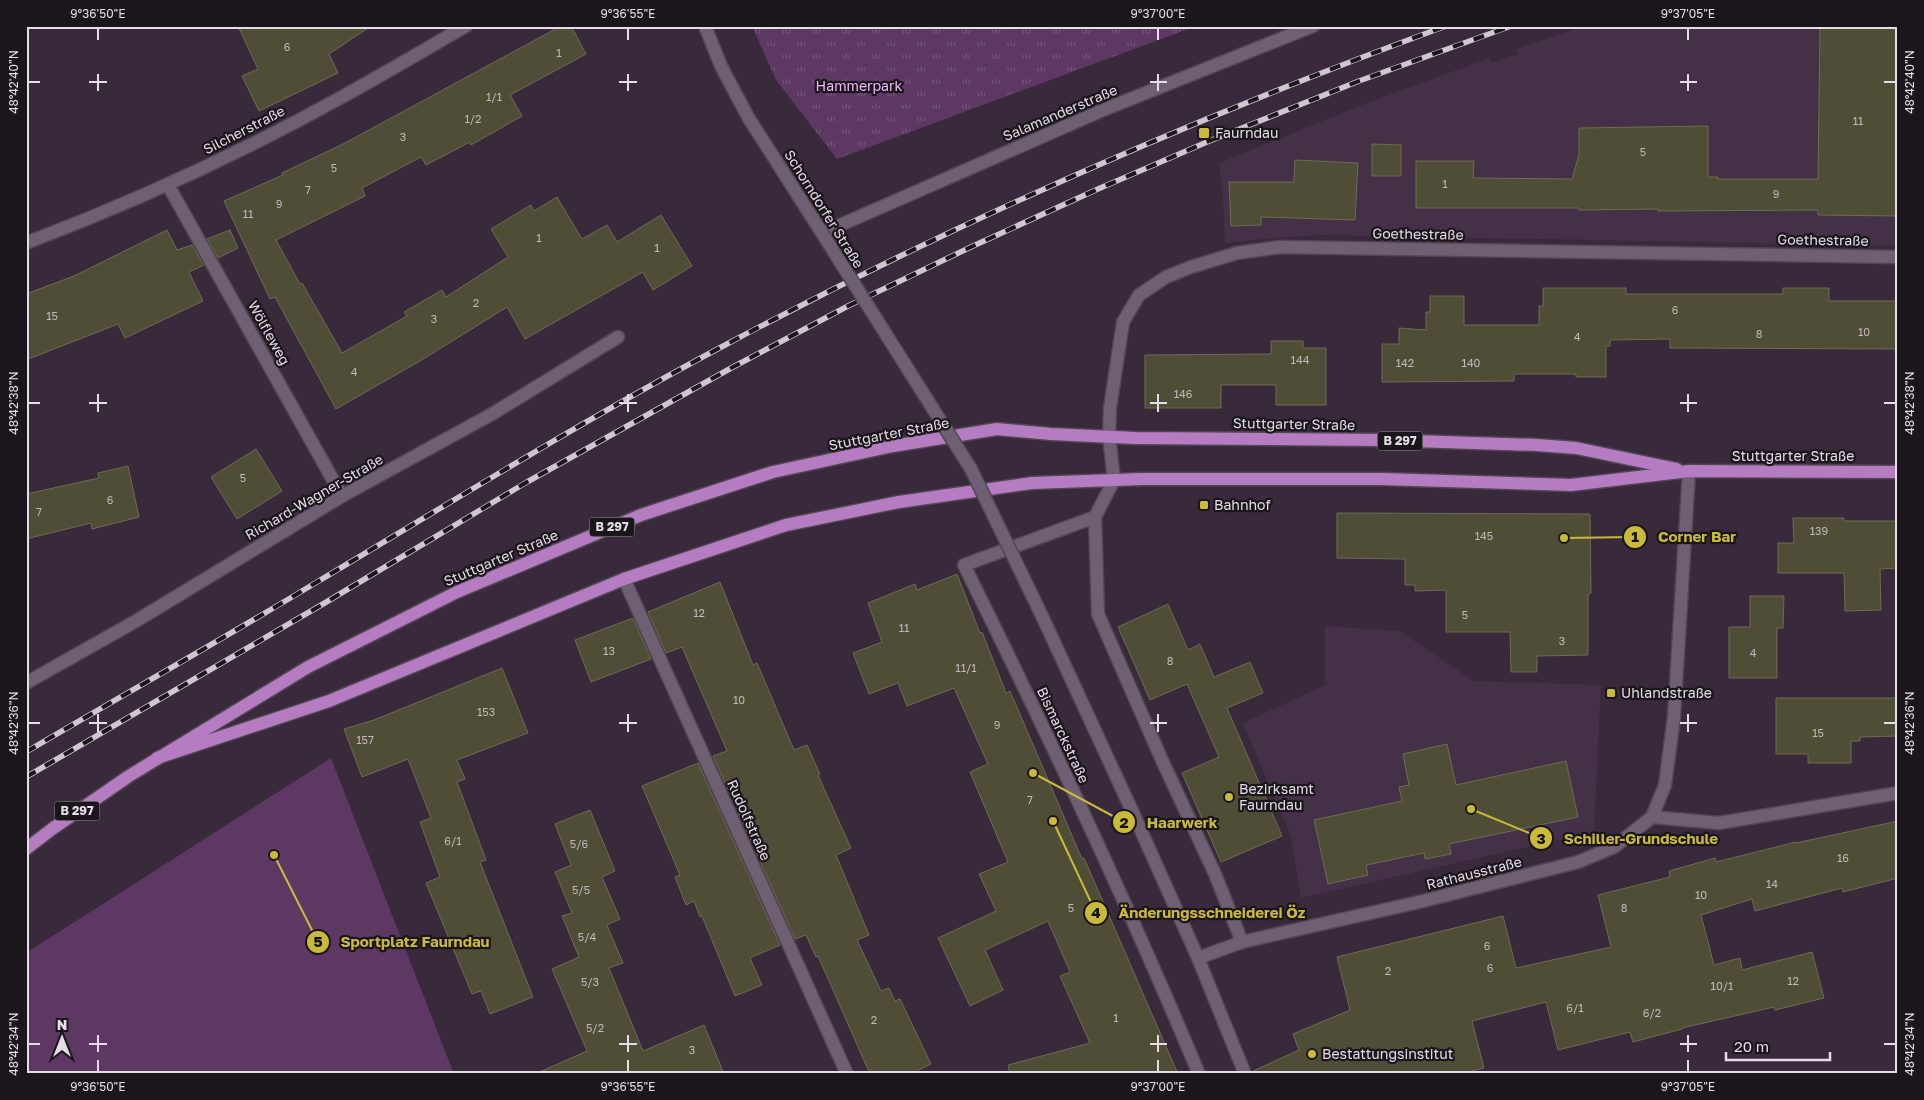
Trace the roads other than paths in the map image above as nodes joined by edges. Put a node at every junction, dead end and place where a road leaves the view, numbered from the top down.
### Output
1 (466, 26) edge
2 (705, 26) edge
3 (1311, 27) edge
4 (168, 185) junction
5 (822, 233) junction
6 (26, 243) edge
7 (1898, 257) edge
8 (618, 337) dead end
9 (1109, 436) junction
10 (1689, 471) junction
11 (1898, 472) edge
12 (1114, 480) junction
13 (342, 496) junction
14 (1095, 517) junction
15 (624, 579) junction
16 (26, 683) edge
17 (157, 758) junction
18 (1898, 793) edge
19 (1652, 817) junction
20 (26, 849) edge
21 (1242, 942) junction
22 (1198, 958) junction
23 (847, 1074) edge
24 (1199, 1074) edge
25 (1245, 1074) edge

1 - 4 street, Silcherstraße
2 - 5 street, Schorndorfer Straße
3 - 5 street, Salamanderstraße
4 - 6 street, Silcherstraße
4 - 13 street, Wölfleweg
5 - 22 street, Schorndorfer Straße, bridge
7 - 9 street, Goethestraße
8 - 13 street, Richard-Wagner-Straße
9 - 10 main road, Stuttgarter Straße / B 297
9 - 12 street, Goethestraße
9 - 17 main road, Stuttgarter Straße / B 297
10 - 11 main road, Stuttgarter Straße / B 297
10 - 12 main road, Stuttgarter Straße / B 297
10 - 19 street
12 - 14 street
12 - 15 main road, Stuttgarter Straße / B 297
13 - 16 street, Richard-Wagner-Straße
14 - 21 street
14 - 24 street, Bismarckstraße
15 - 17 main road, Stuttgarter Straße / B 297
15 - 23 street, Rudolfstraße
17 - 20 main road, Stuttgarter Straße / B 297
18 - 19 street
19 - 21 street, Rathausstraße
21 - 22 street, Rathausstraße
22 - 25 street

